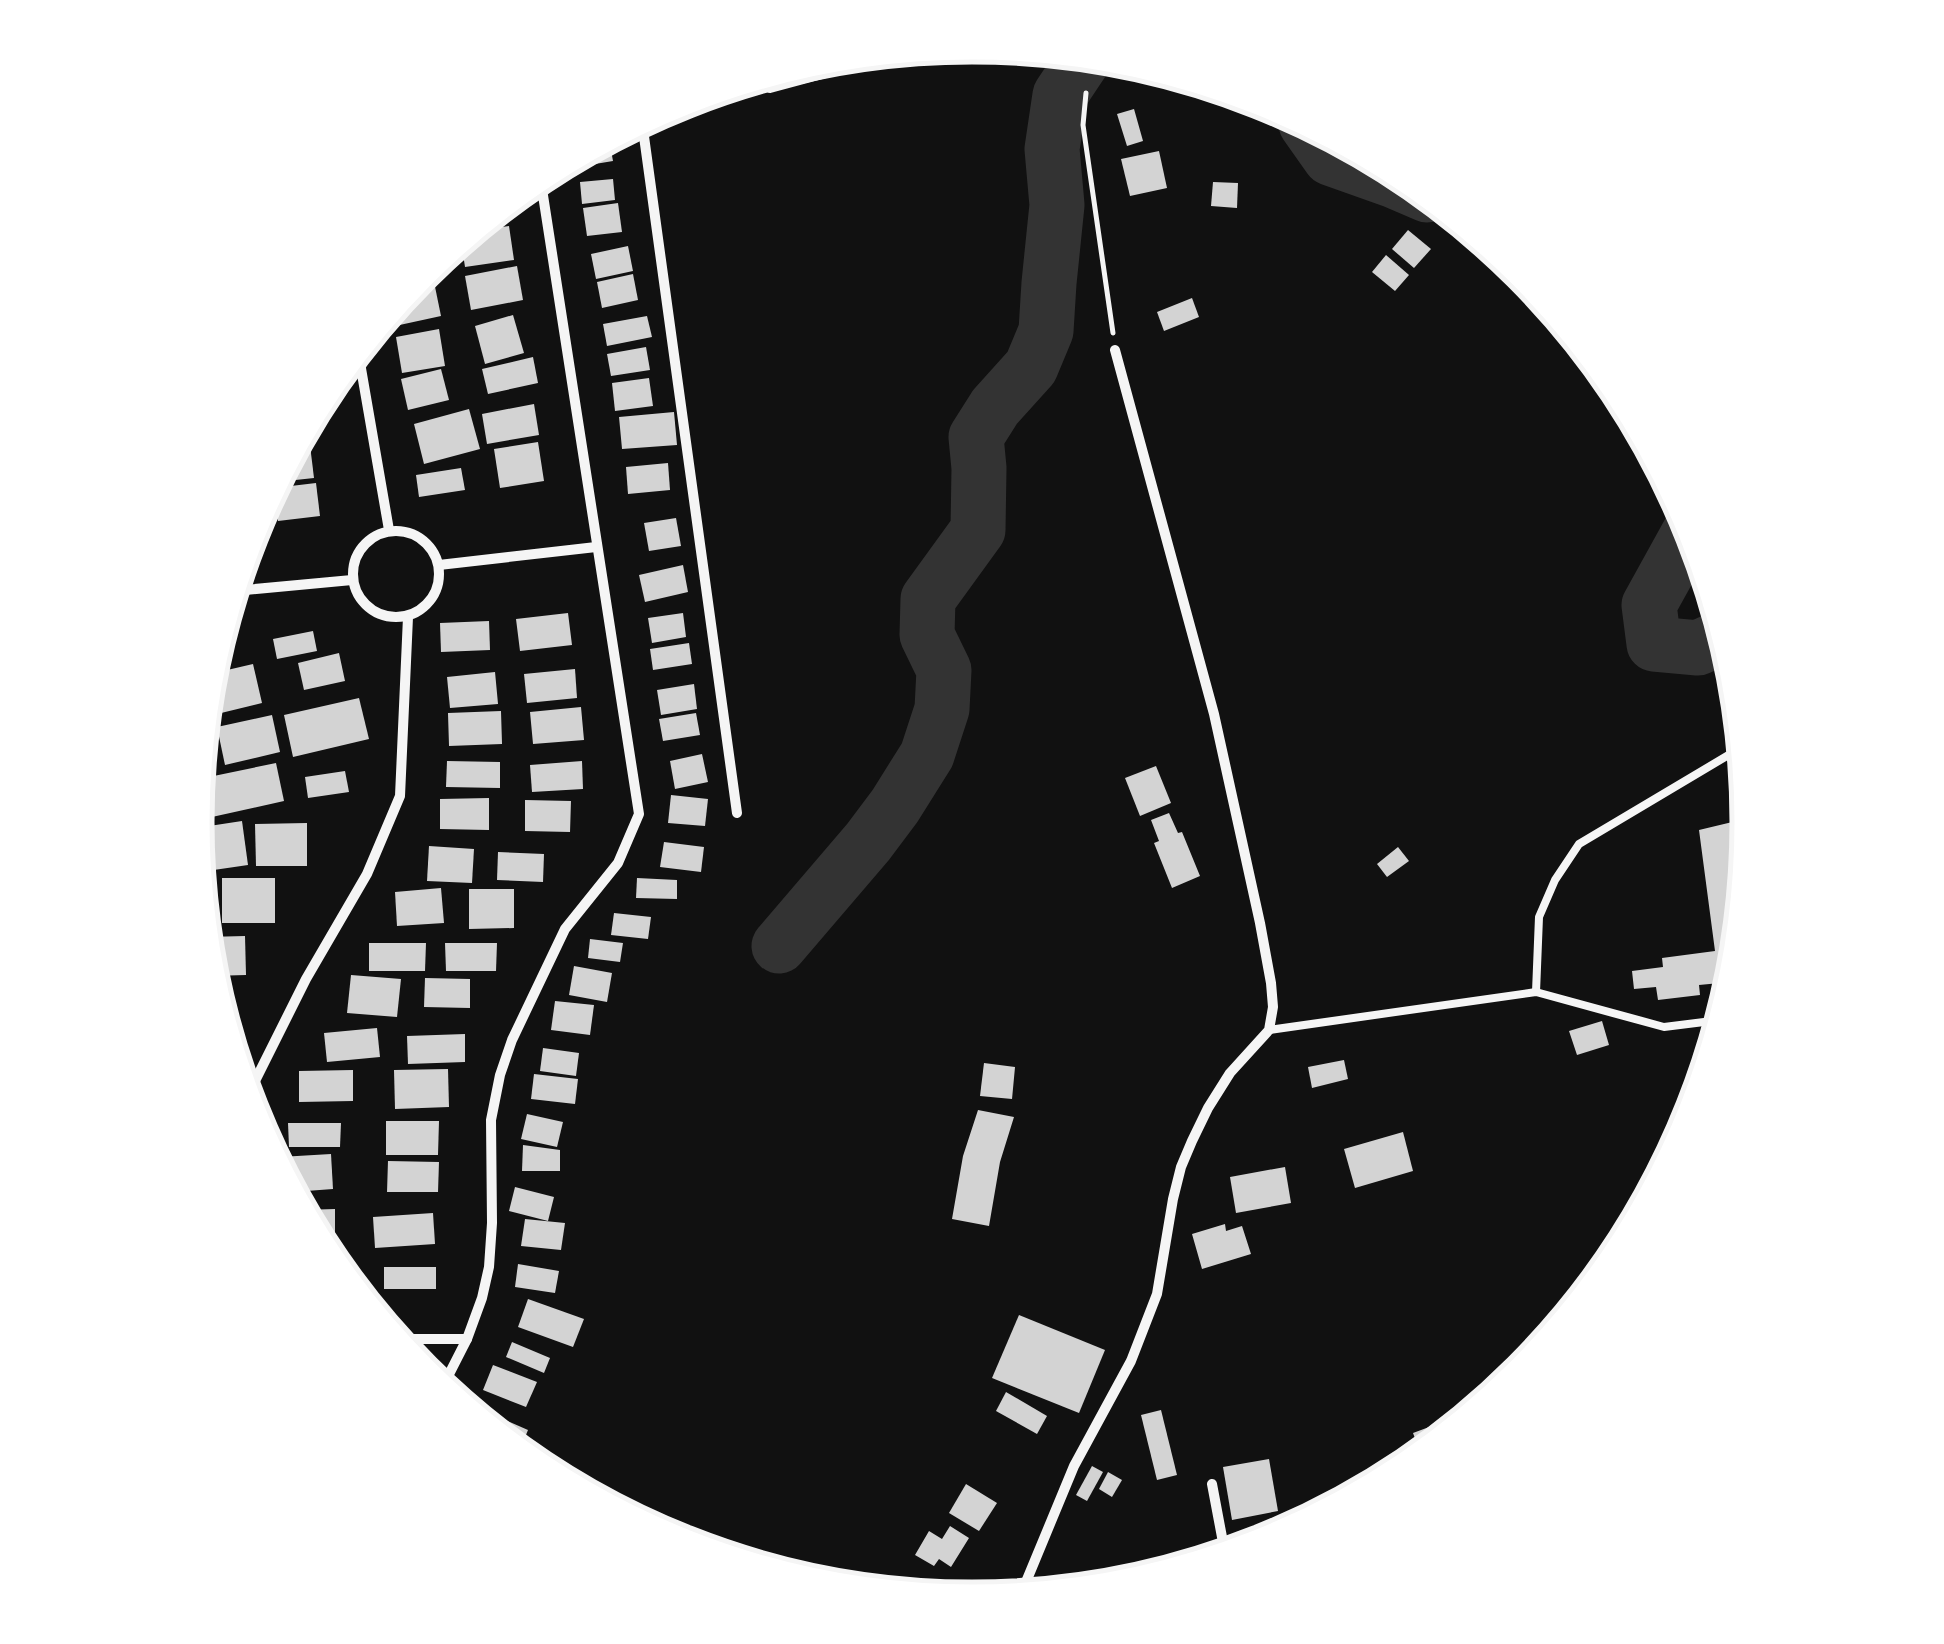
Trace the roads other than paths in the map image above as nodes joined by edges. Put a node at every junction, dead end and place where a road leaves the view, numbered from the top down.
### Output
1 (644, 137) edge
2 (543, 195) edge
3 (1115, 350) road end
4 (361, 371) edge
5 (389, 530) junction
6 (596, 547) junction
7 (439, 565) junction
8 (352, 580) junction
9 (250, 589) edge
10 (408, 616) junction
11 (1728, 755) edge
12 (738, 813) dead end
13 (1536, 992) junction
14 (1705, 1022) edge
15 (1268, 1030) junction
16 (257, 1078) edge
17 (467, 1338) junction
18 (417, 1339) edge
19 (450, 1373) edge
20 (1212, 1484) dead end
21 (1222, 1539) edge
22 (1027, 1579) edge

1 - 12 street
2 - 6 street
3 - 15 street
4 - 5 street
5 - 7 street
5 - 8 street
6 - 7 street
6 - 17 street
7 - 10 street
8 - 9 street
8 - 10 street
10 - 16 street
11 - 13 lane
13 - 14 lane
13 - 15 lane
15 - 22 street
17 - 18 street
17 - 19 street
20 - 21 street

